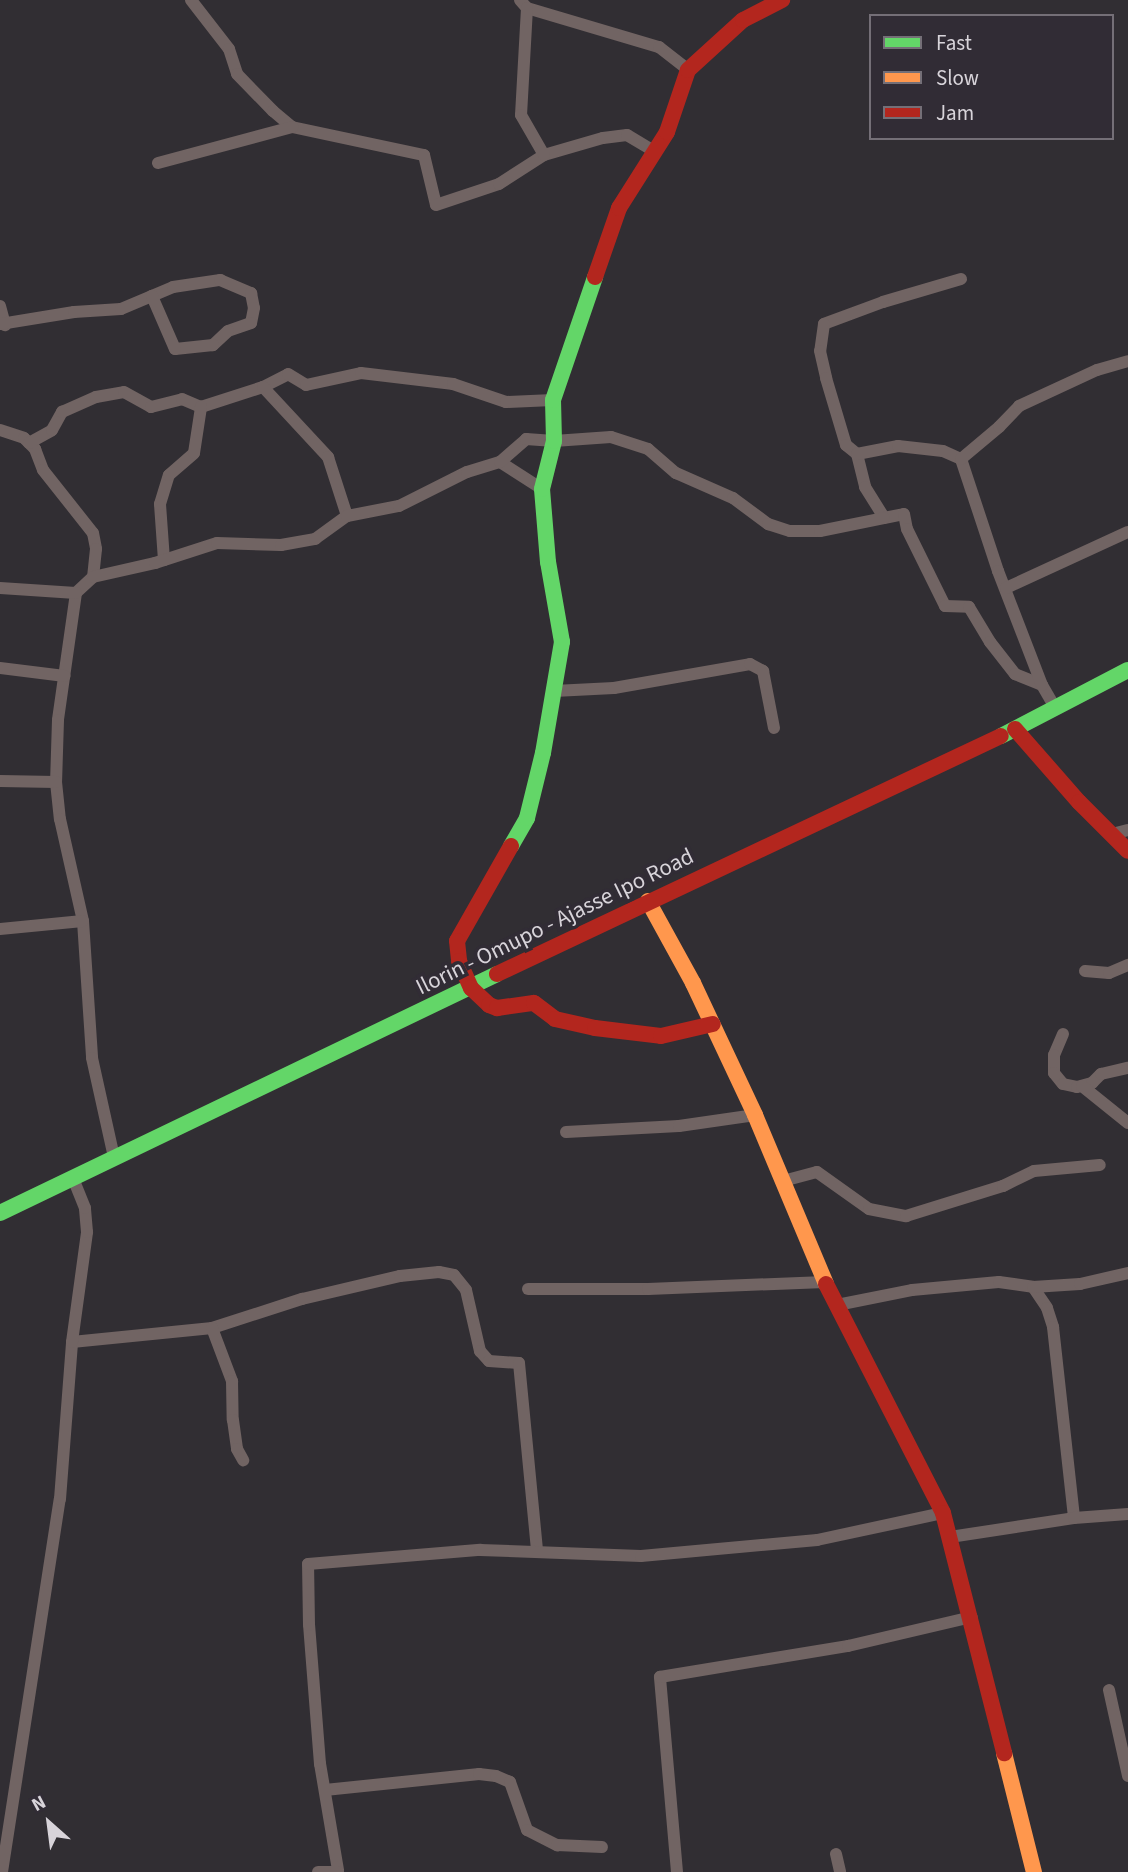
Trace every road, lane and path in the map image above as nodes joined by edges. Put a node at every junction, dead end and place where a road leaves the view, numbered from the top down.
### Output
1 (191, 0) edge
2 (782, 0) edge
3 (524, 4) edge
4 (688, 70) junction
5 (292, 127) junction
6 (654, 151) junction
7 (544, 155) junction
8 (158, 163) dead end
9 (961, 279) dead end
10 (152, 296) junction
11 (0, 306) edge
12 (3, 325) edge
13 (1128, 361) edge
14 (262, 387) junction
15 (553, 400) junction
16 (201, 407) junction
17 (0, 430) edge
18 (554, 442) junction
19 (29, 443) junction
20 (857, 454) junction
21 (961, 458) junction
22 (500, 461) junction
23 (542, 489) junction
24 (346, 516) junction
25 (884, 518) junction
26 (1128, 532) edge
27 (164, 560) junction
28 (93, 577) junction
29 (0, 588) edge
30 (1006, 588) junction
31 (76, 593) junction
32 (0, 668) edge
33 (1128, 670) edge
34 (65, 676) junction
35 (1042, 685) junction
36 (554, 691) junction
37 (1054, 706) junction
38 (774, 727) dead end
39 (1015, 729) junction
40 (0, 781) edge
41 (56, 782) junction
42 (1120, 832) edge
43 (1128, 851) edge
44 (648, 901) junction
45 (83, 921) junction
46 (0, 929) edge
47 (1128, 965) edge
48 (1085, 971) dead end
49 (471, 988) junction
50 (713, 1024) junction
51 (1063, 1034) dead end
52 (1128, 1068) edge
53 (1082, 1086) junction
54 (755, 1115) junction
55 (1128, 1123) edge
56 (566, 1132) dead end
57 (114, 1157) junction
58 (1100, 1164) dead end
59 (73, 1179) junction
60 (783, 1181) junction
61 (0, 1213) edge
62 (1128, 1273) edge
63 (825, 1282) junction
64 (1033, 1287) junction
65 (528, 1289) dead end
66 (837, 1305) junction
67 (212, 1328) junction
68 (72, 1342) junction
69 (243, 1460) dead end
70 (943, 1513) junction
71 (1128, 1514) edge
72 (1074, 1518) junction
73 (950, 1537) junction
74 (537, 1550) junction
75 (972, 1617) junction
76 (1109, 1690) dead end
77 (1128, 1776) edge
78 (325, 1790) junction
79 (602, 1847) dead end
80 (836, 1854) dead end
81 (338, 1871) edge
82 (2, 1872) edge
83 (318, 1872) edge
84 (677, 1872) edge
85 (840, 1872) edge
86 (1034, 1872) edge

1 - 5 street
2 - 4 main road
3 - 4 street
3 - 7 street
4 - 6 main road
5 - 7 street
5 - 8 street
6 - 7 street
6 - 15 main road
9 - 20 street
10 - 10 street
10 - 12 street
11 - 12 street
13 - 21 street
14 - 15 street
14 - 16 street
14 - 24 street
15 - 18 main road
16 - 19 street
16 - 27 street
17 - 19 street
18 - 22 street
18 - 23 main road
18 - 25 street
19 - 28 street
20 - 21 street
20 - 25 street
21 - 30 street
22 - 23 street
22 - 24 street
23 - 36 main road
24 - 27 street
25 - 35 street
26 - 30 street
27 - 28 street
28 - 31 street
29 - 31 street
30 - 35 street
31 - 34 street
32 - 34 street
33 - 37 main road, Ilorin - Omupo - Ajasse Ipo Road
34 - 41 street
35 - 37 street
36 - 38 street
36 - 49 main road
37 - 39 main road, Ilorin - Omupo - Ajasse Ipo Road
39 - 42 main road
39 - 44 main road, Ilorin - Omupo - Ajasse Ipo Road
40 - 41 street
41 - 45 street
42 - 43 main road
44 - 49 main road, Ilorin - Omupo - Ajasse Ipo Road
44 - 50 main road
45 - 46 street
45 - 57 street
47 - 48 street
49 - 50 main road
49 - 57 main road, Ilorin - Omupo - Ajasse Ipo Road
50 - 54 main road
51 - 53 street
52 - 53 street
53 - 55 street
54 - 56 street
54 - 60 main road
57 - 59 main road, Ilorin - Omupo - Ajasse Ipo Road
58 - 60 street
59 - 61 main road, Ilorin - Omupo - Ajasse Ipo Road
59 - 68 street
60 - 63 main road
62 - 64 street
63 - 65 street
63 - 66 main road
64 - 66 street
64 - 72 street
66 - 70 main road
67 - 68 street
67 - 69 street
67 - 74 street
68 - 82 street
70 - 73 main road
70 - 74 street
71 - 72 street
72 - 73 street
73 - 75 main road
74 - 78 street
75 - 84 street
75 - 86 main road
76 - 77 street
78 - 79 street
78 - 81 street
80 - 85 street
81 - 83 street

